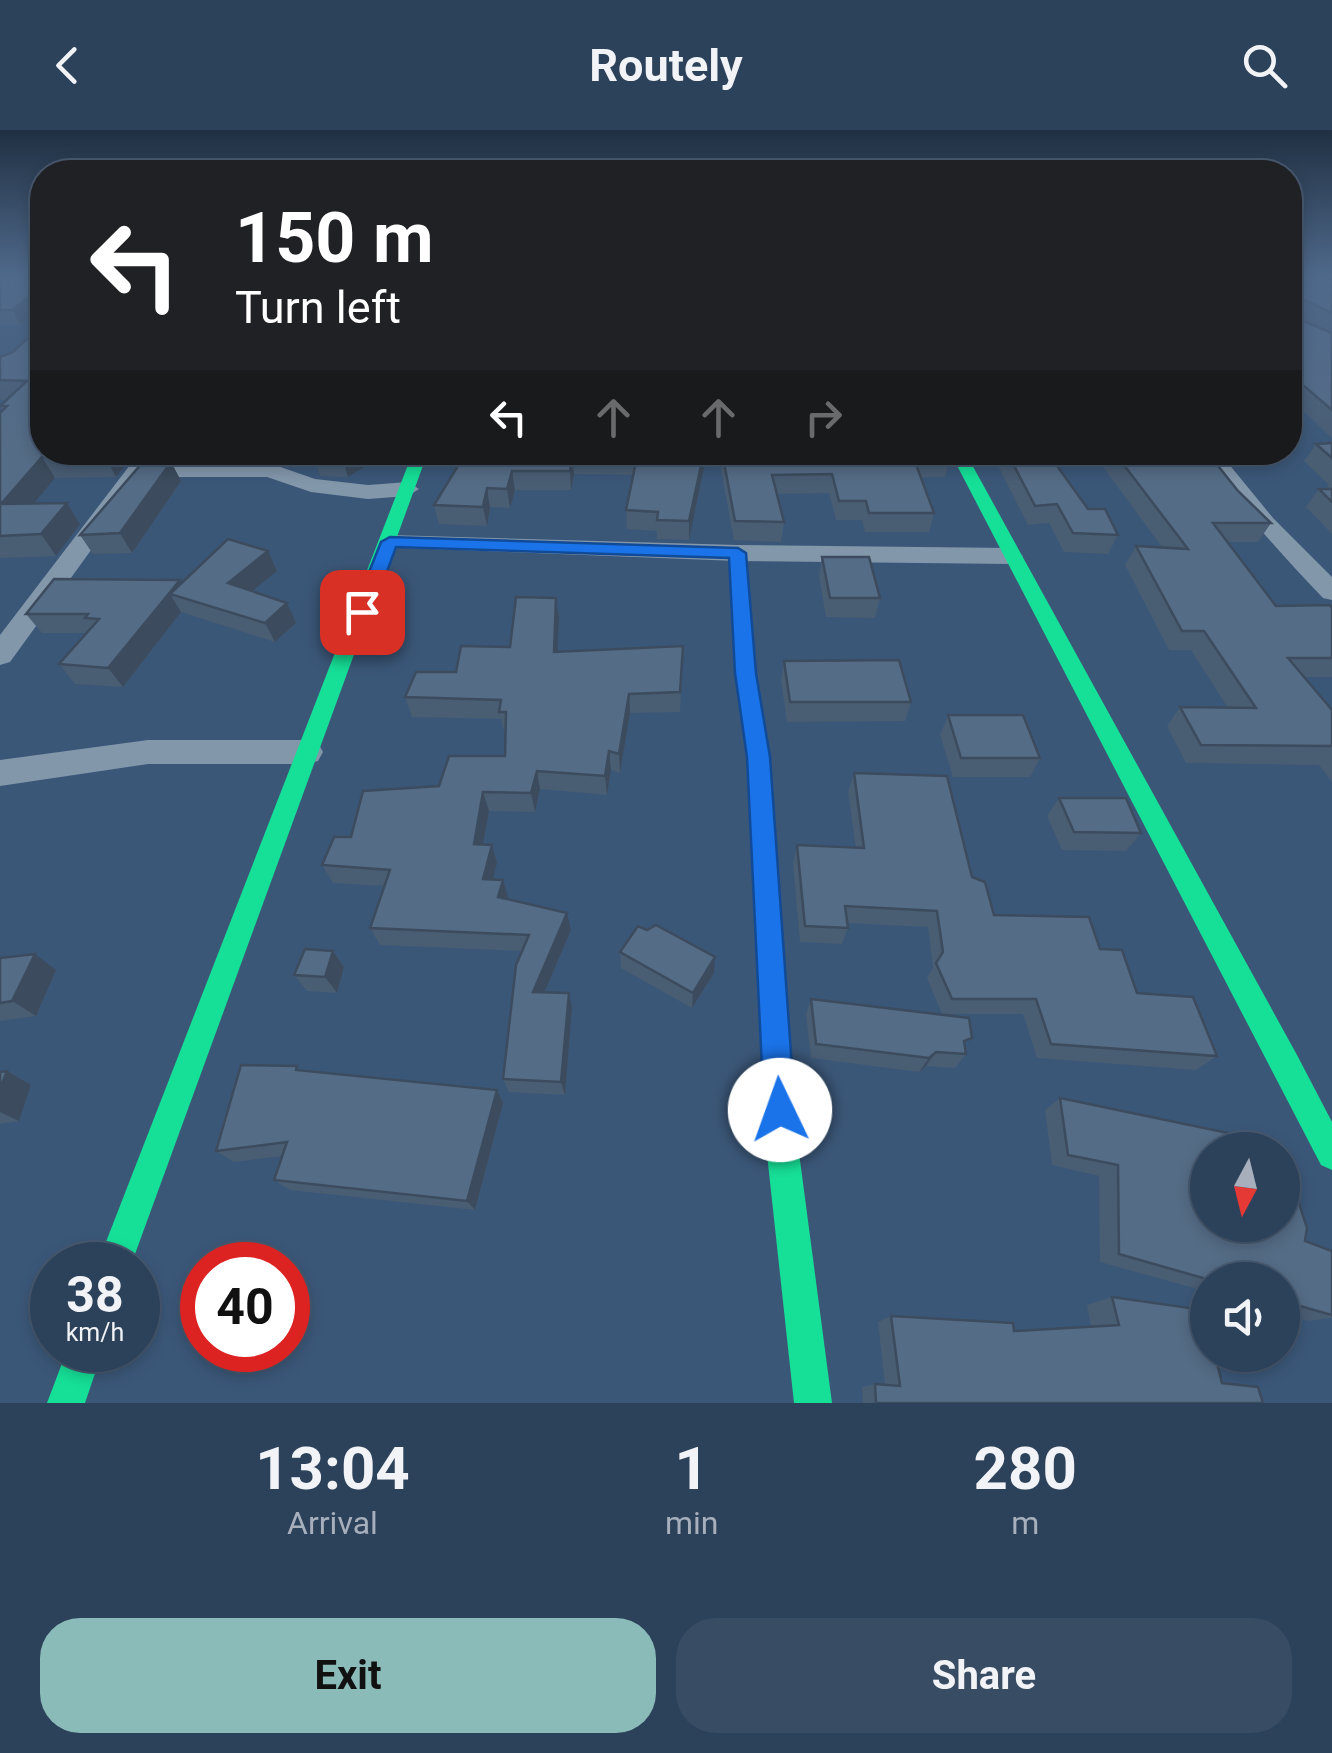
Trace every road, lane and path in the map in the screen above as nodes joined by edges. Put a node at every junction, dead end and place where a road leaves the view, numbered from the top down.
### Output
1 (1312, 333) edge
2 (1325, 340) edge
3 (30, 343) edge
4 (0, 371) edge
5 (141, 465) edge
6 (200, 465) edge
7 (416, 465) edge
8 (964, 465) edge
9 (1220, 465) edge
10 (408, 489) junction
11 (390, 542) junction
12 (738, 553) junction
13 (1010, 556) junction
14 (1321, 570) edge
15 (1332, 592) edge
16 (0, 655) edge
17 (307, 752) junction
18 (0, 773) edge
19 (1332, 1154) edge
20 (123, 1242) edge
21 (77, 1372) edge
22 (66, 1403) edge
23 (813, 1403) edge

1 - 2 street
3 - 4 street
5 - 16 street
6 - 10 street
7 - 10 street
8 - 13 street
9 - 14 street
10 - 11 street
11 - 12 street
11 - 17 street
12 - 13 street
12 - 23 street
13 - 19 street
14 - 15 street
17 - 18 street
17 - 20 street
21 - 22 street

